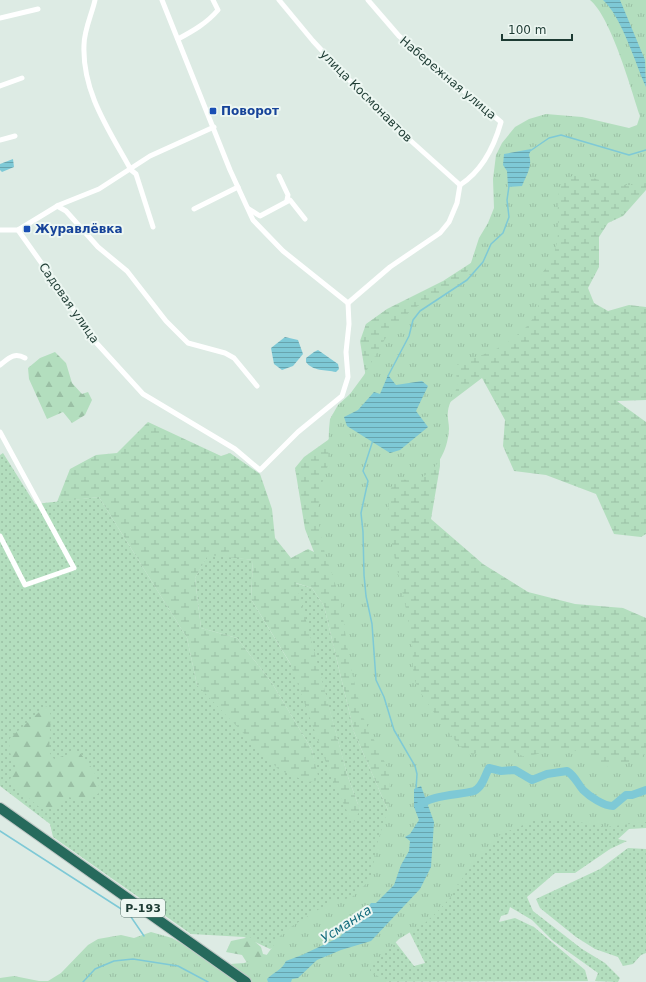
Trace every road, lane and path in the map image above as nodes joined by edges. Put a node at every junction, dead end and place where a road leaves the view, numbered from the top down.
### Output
1 (95, 0) edge
2 (162, 0) edge
3 (213, 0) edge
4 (279, 0) edge
5 (368, 0) edge
6 (38, 9) dead end
7 (0, 18) edge
8 (178, 39) junction
9 (22, 78) dead end
10 (0, 86) edge
11 (214, 127) junction
12 (15, 136) dead end
13 (0, 140) edge
14 (131, 170) junction
15 (279, 176) dead end
16 (460, 185) junction
17 (238, 187) junction
18 (287, 200) junction
19 (57, 206) junction
20 (194, 209) dead end
21 (248, 209) junction
22 (306, 219) dead end
23 (153, 226) dead end
24 (0, 230) edge
25 (18, 230) junction
26 (348, 303) junction
27 (24, 358) dead end
28 (0, 365) edge
29 (256, 386) dead end
30 (0, 432) edge
31 (0, 536) edge
32 (0, 808) edge
33 (246, 982) edge

1 - 14 street
2 - 8 street
3 - 8 street
4 - 16 street, улица Космонавтов
5 - 16 street, Набережная улица
6 - 7 street
8 - 11 street
9 - 10 street
11 - 14 street
11 - 17 street
12 - 13 street
14 - 19 street
14 - 23 street
15 - 18 street
16 - 26 street
17 - 20 street
17 - 21 street
18 - 21 street
18 - 22 street
19 - 25 street
19 - 29 street
21 - 26 street
24 - 25 street
25 - 26 street, Садовая улица
27 - 28 street
30 - 31 street
32 - 33 highway, Р-193

